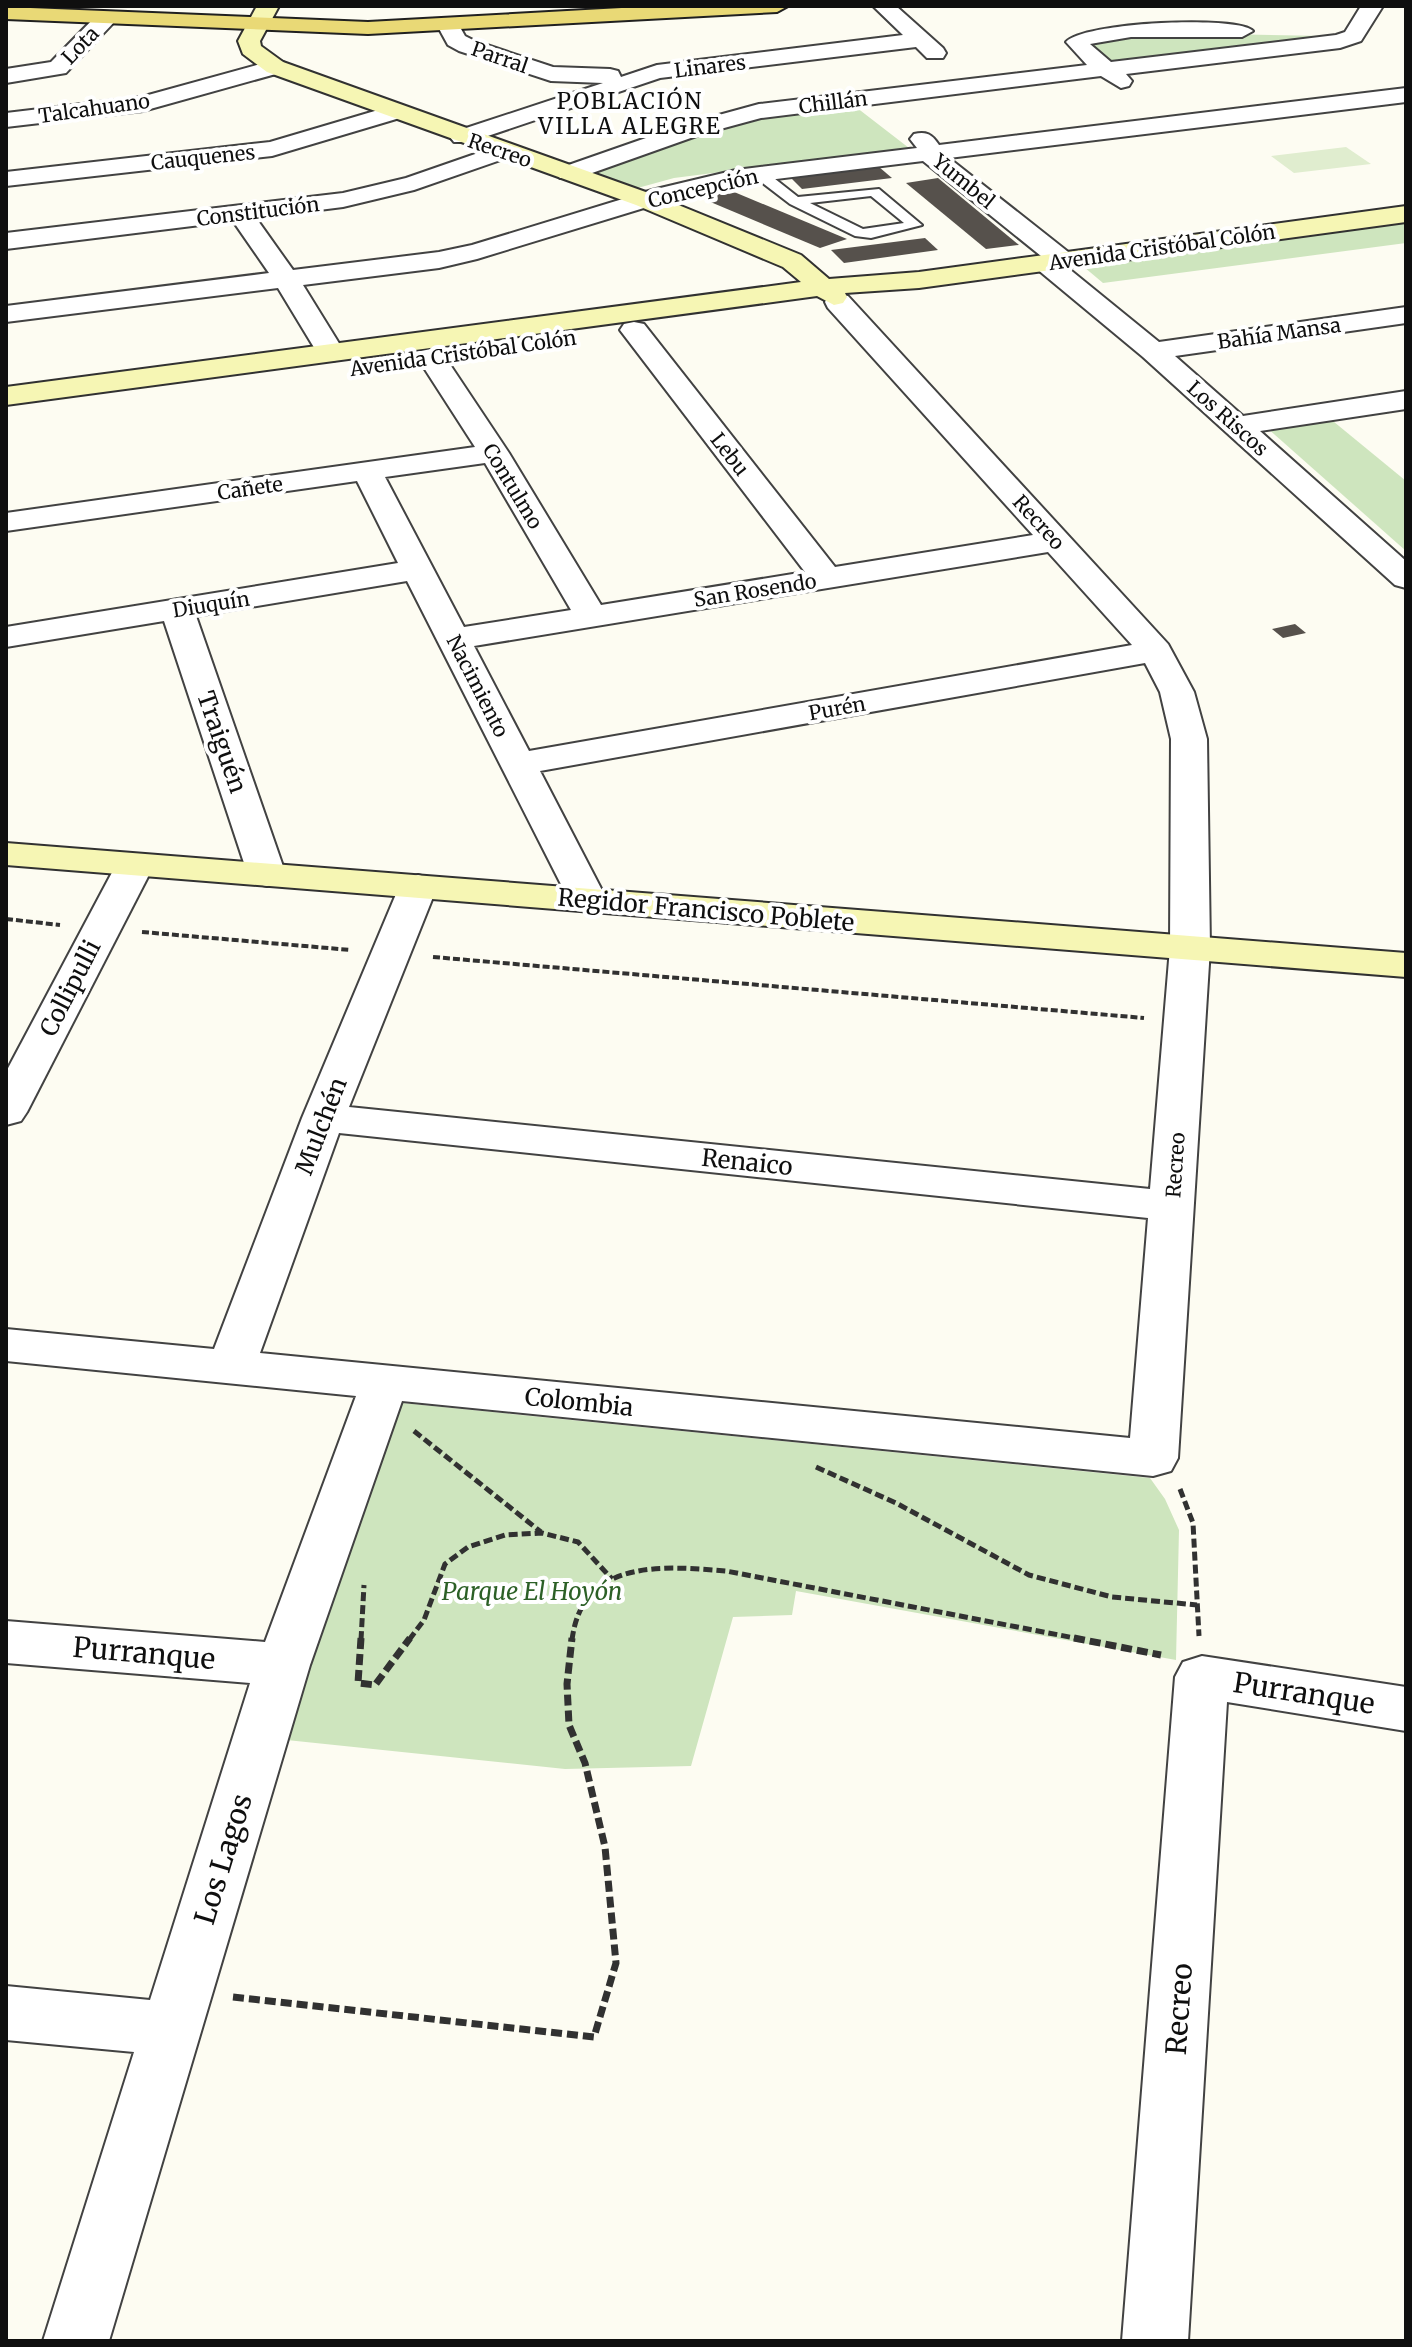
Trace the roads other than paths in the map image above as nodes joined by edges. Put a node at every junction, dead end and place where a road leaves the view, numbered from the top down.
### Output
1 (642, 6) edge
2 (777, 6) edge
3 (884, 6) edge
4 (1372, 6) edge
5 (6, 7) edge
6 (6, 13) edge
7 (262, 16) edge
8 (106, 19) junction
9 (448, 25) junction
10 (1353, 36) junction
11 (919, 40) junction
12 (275, 67) junction
13 (1106, 71) junction
14 (657, 72) junction
15 (6, 76) edge
16 (973, 85) junction
17 (870, 97) junction
18 (1402, 99) edge
19 (143, 104) junction
20 (395, 112) junction
21 (6, 120) edge
22 (1179, 123) junction
23 (462, 137) junction
24 (504, 151) junction
25 (928, 153) junction
26 (174, 160) junction
27 (569, 173) junction
28 (760, 174) junction
29 (645, 200) junction
30 (795, 201) junction
31 (12, 212) edge
32 (240, 213) junction
33 (1406, 214) edge
34 (1055, 262) junction
35 (286, 279) junction
36 (831, 294) junction
37 (6, 314) edge
38 (1406, 315) edge
39 (634, 330) junction
40 (1153, 351) junction
41 (331, 353) junction
42 (431, 357) junction
43 (6, 396) edge
44 (1406, 400) edge
45 (6, 414) edge
46 (1238, 426) junction
47 (494, 453) junction
48 (367, 472) junction
49 (6, 522) edge
50 (1057, 541) junction
51 (415, 570) junction
52 (1406, 578) edge
53 (827, 579) junction
54 (177, 610) junction
55 (591, 616) junction
56 (6, 637) edge
57 (454, 639) junction
58 (1156, 651) junction
59 (519, 764) junction
60 (6, 854) edge
61 (135, 865) junction
62 (267, 875) junction
63 (418, 887) junction
64 (588, 900) junction
65 (1190, 948) junction
66 (1406, 965) edge
67 (6, 1112) edge
68 (323, 1118) junction
69 (1172, 1206) junction
70 (6, 1345) edge
71 (231, 1367) junction
72 (380, 1396) junction
73 (1153, 1458) joint
74 (6, 1642) edge
75 (283, 1665) junction
76 (1202, 1670) joint
77 (1406, 1709) edge
78 (177, 2010) junction
79 (6, 2013) edge
80 (76, 2341) edge
81 (1155, 2341) edge

1 - 7 main road
2 - 9 main road
3 - 11 street
4 - 10 street
5 - 7 main road
6 - 8 main road
7 - 8 main road
7 - 9 main road
7 - 12 street, Recreo
8 - 15 street, Lota
9 - 14 street, Parral
10 - 13 street, Chillán
10 - 13 street
11 - 14 street, Linares
11 - 16 street
12 - 19 street, Talcahuano
12 - 20 street, Recreo
13 - 16 street, Chillán
13 - 22 street
14 - 23 street, Linares
16 - 17 street, Chillán
17 - 25 street, Yumbel
17 - 27 street, Chillán
18 - 22 street, Concepción
19 - 21 street, Talcahuano
19 - 26 street
20 - 23 street, Recreo
20 - 26 street, Cauquenes
22 - 25 street, Concepción
23 - 24 street, Recreo
24 - 27 street, Recreo
24 - 32 street, Constitución
25 - 28 street, Concepción
25 - 34 street, Yumbel
26 - 31 street, Cauquenes
27 - 29 street, Recreo
28 - 29 street, Concepción
28 - 30 lane
29 - 35 street, Concepción
29 - 36 street, Recreo
30 - 30 lane
31 - 32 street, Constitución
32 - 35 street
33 - 34 street, Avenida Cristóbal Colón
34 - 36 street, Avenida Cristóbal Colón
34 - 40 street, Los Riscos
35 - 37 street, Concepción
35 - 41 street
36 - 39 street, Avenida Cristóbal Colón
36 - 41 street, Avenida Cristóbal Colón
36 - 50 street, Recreo
38 - 40 street, Bahía Mansa
39 - 42 street, Avenida Cristóbal Colón
39 - 53 street, Lebu
40 - 46 street, Los Riscos
41 - 43 street, Avenida Cristóbal Colón
42 - 45 street, Avenida Cristóbal Colón
42 - 47 street, Contulmo
44 - 46 street
46 - 52 street, Los Riscos
47 - 48 street, Cañete
47 - 55 street, Contulmo
48 - 49 street, Cañete
48 - 51 street, Nacimiento
50 - 53 street, San Rosendo
50 - 58 street, Recreo
51 - 54 street, Diuquín
51 - 57 street, Nacimiento
53 - 55 street, San Rosendo
54 - 56 street, Diuquín
54 - 62 street, Traiguén
55 - 57 street, San Rosendo
57 - 59 street, Nacimiento
58 - 59 street, Purén
58 - 65 street, Recreo
59 - 64 street, Nacimiento
60 - 61 street, Regidor Francisco Poblete
61 - 62 street, Regidor Francisco Poblete
61 - 67 street, Collipulli
62 - 63 street, Regidor Francisco Poblete
63 - 64 street, Regidor Francisco Poblete
63 - 68 street, Mulchén
64 - 65 street, Regidor Francisco Poblete
65 - 66 street, Regidor Francisco Poblete
65 - 69 street, Recreo
68 - 69 street, Renaico
68 - 71 street, Mulchén
69 - 73 street, Recreo
70 - 71 street, Colombia
71 - 72 street, Colombia
72 - 73 street, Colombia
72 - 75 street, Los Lagos
74 - 75 street, Purranque
75 - 78 street, Los Lagos
76 - 77 street, Purranque
76 - 81 street, Recreo
78 - 79 street
78 - 80 street, Los Lagos

